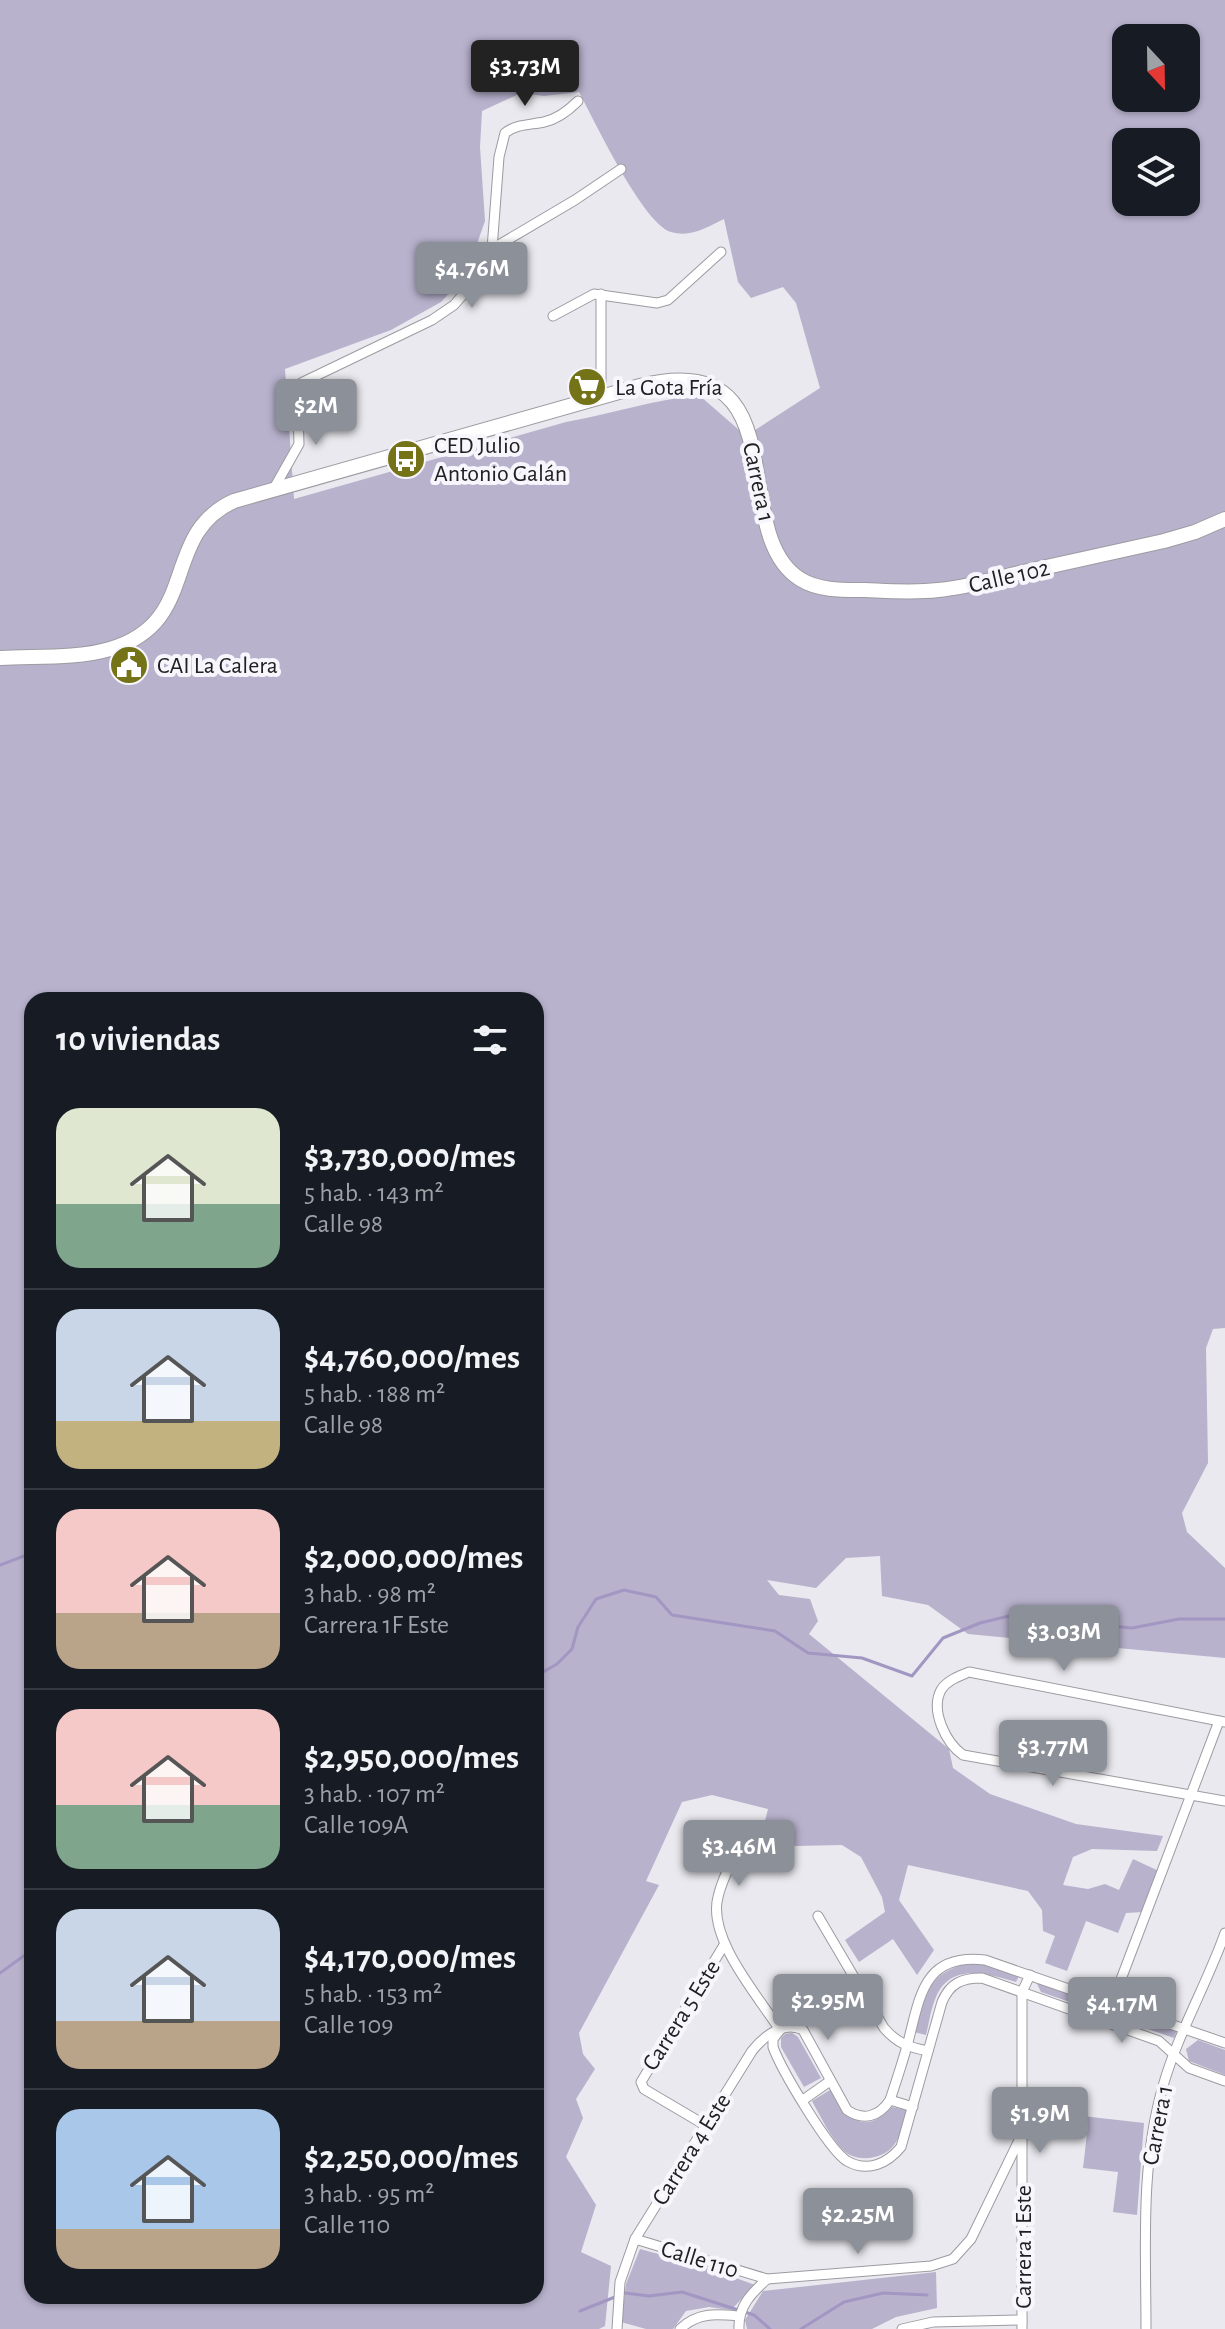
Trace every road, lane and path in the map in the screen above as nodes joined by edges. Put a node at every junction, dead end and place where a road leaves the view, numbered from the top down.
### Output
1 (578, 101) dead end
2 (621, 169) dead end
3 (492, 249) junction
4 (721, 252) dead end
5 (601, 294) junction
6 (553, 316) dead end
7 (601, 398) junction
8 (273, 490) junction
9 (1225, 519) edge
10 (791, 571) joint
11 (0, 658) edge
12 (1222, 1721) edge
13 (1190, 1796) junction
14 (1225, 1801) edge
15 (746, 1833) dead end
16 (818, 1916) dead end
17 (1225, 1933) edge
18 (724, 1945) junction
19 (1030, 1975) junction
20 (1022, 1992) junction
21 (1112, 2003) junction
22 (1186, 2028) junction
23 (780, 2030) junction
24 (1225, 2043) edge
25 (907, 2047) junction
26 (928, 2051) junction
27 (1175, 2055) junction
28 (830, 2081) junction
29 (1225, 2081) edge
30 (803, 2100) junction
31 (890, 2100) junction
32 (913, 2107) junction
33 (705, 2125) junction
34 (1023, 2132) junction
35 (635, 2239) junction
36 (767, 2279) junction
37 (738, 2316) junction
38 (1022, 2325) edge
39 (617, 2329) edge
40 (680, 2329) edge
41 (739, 2329) edge
42 (902, 2329) edge
43 (1146, 2329) edge

1 - 3 street
2 - 3 street
3 - 8 street
4 - 5 street
5 - 6 street
5 - 7 street
7 - 8 main road
7 - 10 main road, Carrera 1
8 - 11 main road
9 - 10 main road, Calle 102
12 - 13 street
12 - 13 street
13 - 14 street
13 - 21 street
15 - 18 street
16 - 25 street
17 - 22 street, Carrera 1
18 - 23 street
18 - 33 street, Carrera 5 Este
19 - 20 street, Carrera 1 Este
19 - 21 street
19 - 25 street
20 - 26 street
20 - 27 street
20 - 34 street, Carrera 1 Este
21 - 22 street
22 - 24 street
22 - 27 street, Carrera 1
23 - 28 street
23 - 30 street
23 - 33 street, Carrera 4 Este
25 - 26 street
25 - 31 street
26 - 32 street
27 - 29 street
27 - 43 street, Carrera 1
28 - 30 street
28 - 31 street
30 - 32 street
31 - 32 street
33 - 35 street, Carrera 4 Este
34 - 36 street, Calle 110
34 - 38 street, Carrera 1 Este
35 - 36 street, Calle 110
35 - 39 street, Carrera 4 Este
36 - 37 street
37 - 40 street
37 - 41 street
38 - 42 street

